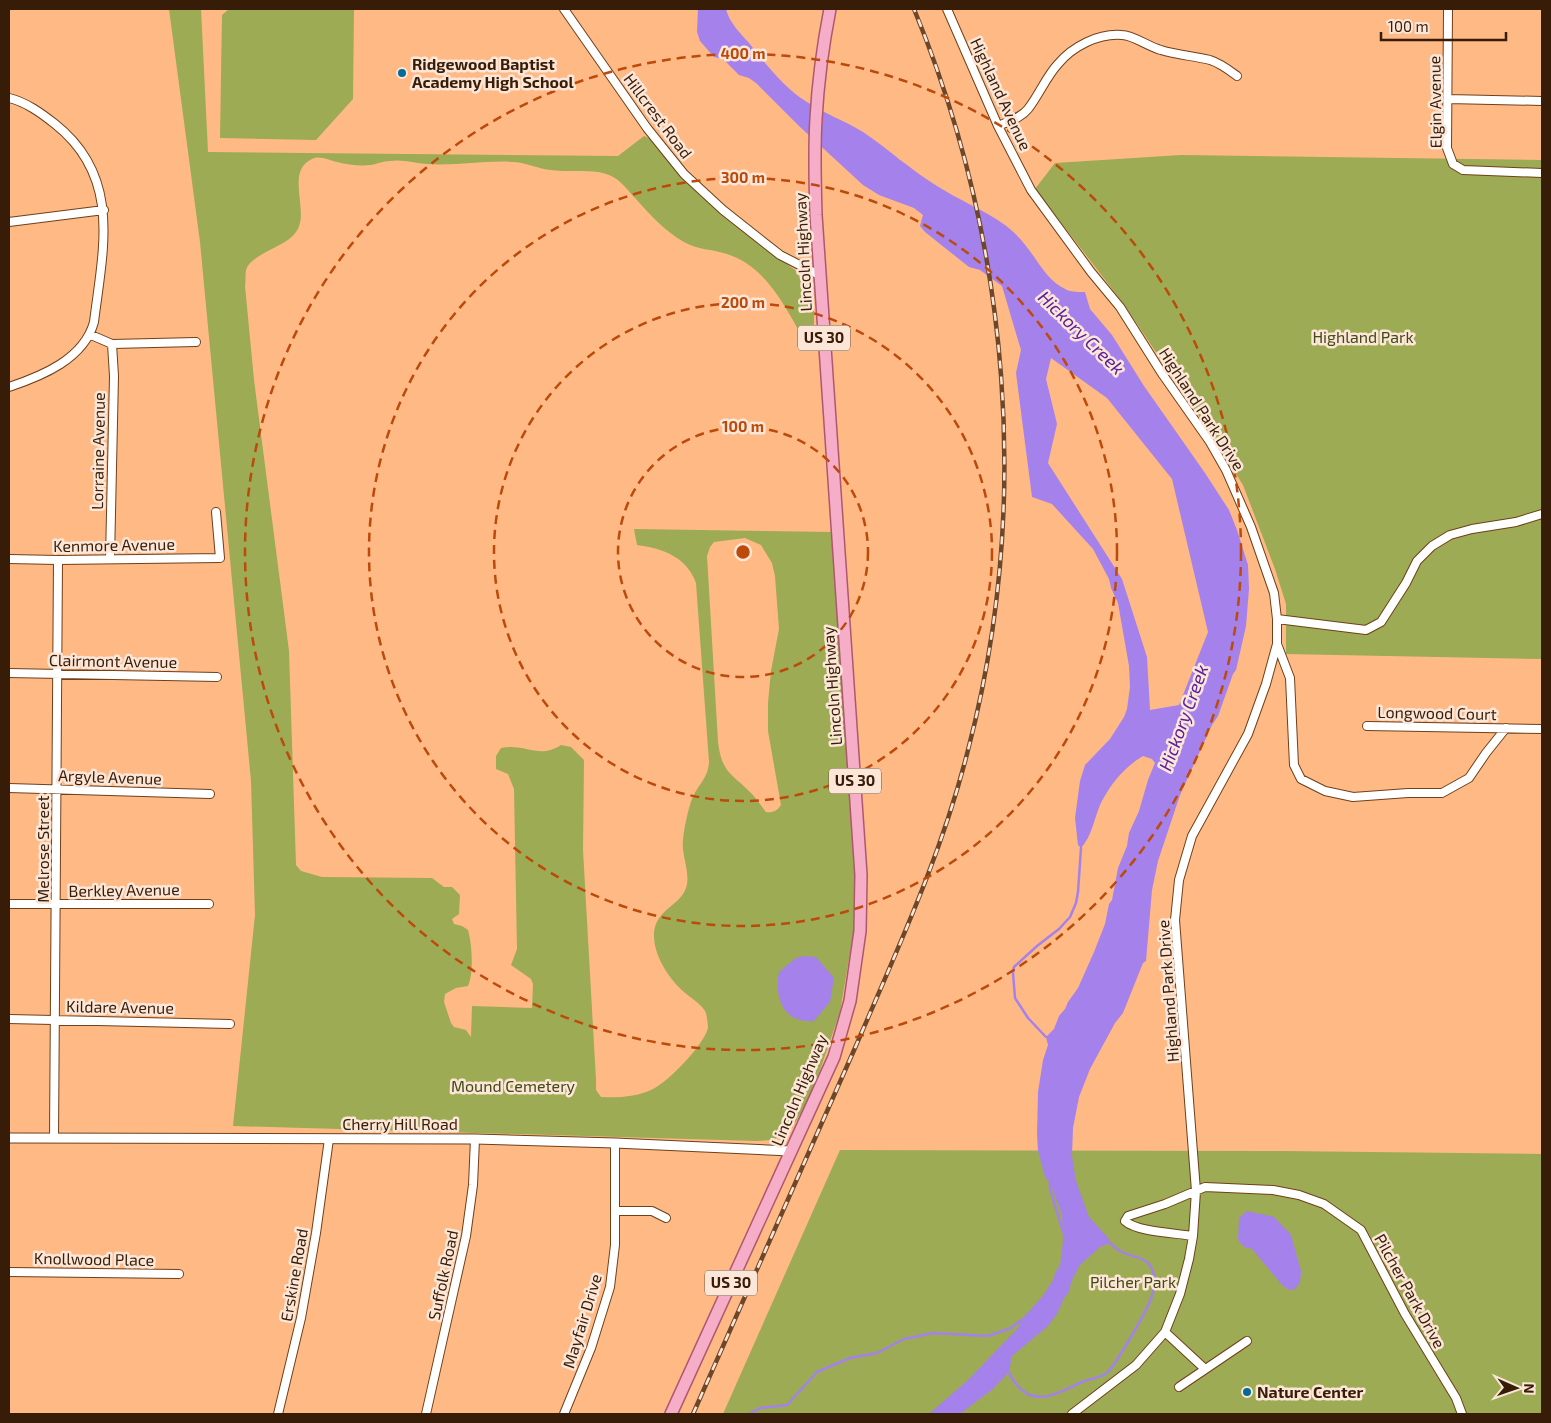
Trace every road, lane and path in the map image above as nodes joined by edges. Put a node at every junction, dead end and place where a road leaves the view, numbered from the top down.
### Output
1 (564, 9) edge
2 (830, 9) edge
3 (947, 9) edge
4 (1448, 9) edge
5 (1237, 76) dead end
6 (9, 98) edge
7 (1448, 99) junction
8 (1542, 101) edge
9 (998, 126) junction
10 (1542, 173) edge
11 (1031, 190) joint
12 (104, 210) junction
13 (9, 222) edge
14 (819, 275) junction
15 (91, 336) junction
16 (196, 342) dead end
17 (112, 344) junction
18 (9, 387) edge
19 (216, 512) dead end
20 (1542, 514) edge
21 (9, 559) edge
22 (110, 559) junction
23 (58, 560) junction
24 (1277, 619) junction
25 (1276, 644) junction
26 (9, 673) edge
27 (57, 674) junction
28 (216, 677) dead end
29 (1367, 726) dead end
30 (1506, 728) junction
31 (1542, 729) edge
32 (9, 788) edge
33 (57, 789) junction
34 (210, 794) dead end
35 (9, 904) edge
36 (56, 904) junction
37 (209, 904) dead end
38 (9, 1019) edge
39 (55, 1020) junction
40 (230, 1024) dead end
41 (9, 1138) edge
42 (54, 1138) junction
43 (328, 1139) junction
44 (475, 1139) junction
45 (615, 1143) junction
46 (791, 1151) junction
47 (1196, 1190) junction
48 (615, 1211) junction
49 (666, 1218) dead end
50 (1193, 1236) junction
51 (9, 1272) edge
52 (179, 1274) dead end
53 (1165, 1332) junction
54 (1247, 1341) dead end
55 (1205, 1369) junction
56 (1179, 1387) dead end
57 (278, 1414) edge
58 (426, 1414) edge
59 (564, 1414) edge
60 (671, 1414) edge
61 (1072, 1414) edge
62 (1462, 1414) edge

1 - 14 street, Hillcrest Road
2 - 14 main road, Lincoln Highway / US 30
3 - 9 street, Highland Avenue
4 - 7 street, Elgin Avenue
5 - 9 street
6 - 12 street
7 - 8 street
7 - 10 street, Elgin Avenue
9 - 11 street, Highland Avenue
11 - 24 street, Highland Park Drive
12 - 13 street
12 - 15 street
14 - 46 main road, Lincoln Highway / US 30
15 - 17 street
15 - 18 street
16 - 17 street
17 - 22 street, Lorraine Avenue
19 - 22 street, Kenmore Avenue
20 - 24 street
21 - 23 street, Kenmore Avenue
22 - 23 street, Kenmore Avenue
23 - 27 street, Melrose Street
24 - 25 street, Highland Park Drive
25 - 30 street
25 - 47 street, Highland Park Drive
26 - 27 street, Clairmont Avenue
27 - 28 street, Clairmont Avenue
27 - 33 street, Melrose Street
29 - 30 street, Longwood Court
30 - 31 street, Longwood Court
32 - 33 street, Argyle Avenue
33 - 34 street, Argyle Avenue
33 - 36 street, Melrose Street
35 - 36 street, Berkley Avenue
36 - 37 street, Berkley Avenue
36 - 39 street, Melrose Street
38 - 39 street, Kildare Avenue
39 - 40 street, Kildare Avenue
39 - 42 street, Melrose Street
41 - 42 street, Cherry Hill Road
42 - 43 street, Cherry Hill Road
43 - 44 street, Cherry Hill Road
43 - 57 street, Erskine Road
44 - 45 street, Cherry Hill Road
44 - 58 street, Suffolk Road
45 - 46 street, Cherry Hill Road
45 - 48 street, Mayfair Drive
46 - 60 main road, Lincoln Highway / US 30
47 - 50 street, Highland Park Drive
47 - 50 street, Pilcher Park Drive
47 - 62 street, Pilcher Park Drive
48 - 49 street
48 - 59 street, Mayfair Drive
50 - 53 street, Highland Park Drive
51 - 52 street, Knollwood Place
53 - 55 street
53 - 61 street, Highland Park Drive
54 - 55 street
55 - 56 street

